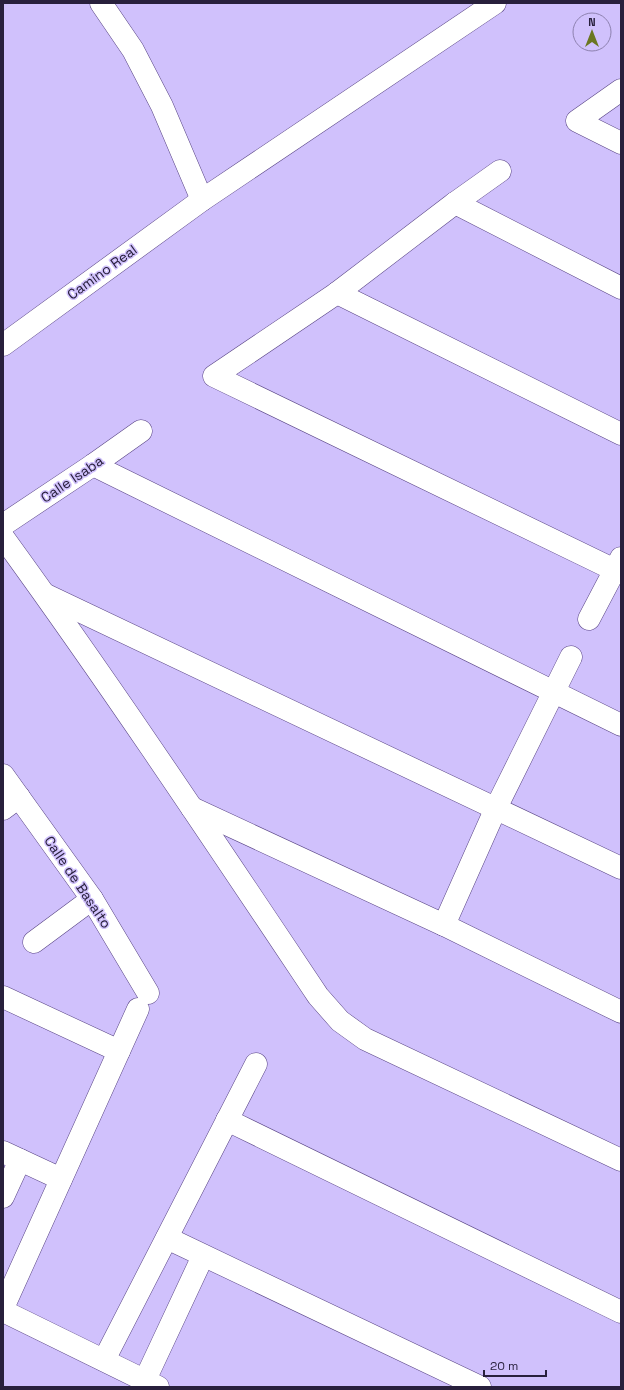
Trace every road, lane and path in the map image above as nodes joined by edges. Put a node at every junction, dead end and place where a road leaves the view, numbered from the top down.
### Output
1 (101, 3) edge
2 (481, 7) edge
3 (621, 90) edge
4 (621, 143) edge
5 (500, 171) dead end
6 (202, 200) junction
7 (455, 203) junction
8 (621, 288) edge
9 (337, 293) junction
10 (3, 345) edge
11 (141, 431) dead end
12 (621, 434) edge
13 (93, 466) junction
14 (3, 525) edge
15 (3, 537) edge
16 (619, 567) edge
17 (45, 595) junction
18 (589, 619) dead end
19 (570, 657) dead end
20 (553, 693) junction
21 (621, 726) edge
22 (3, 775) edge
23 (11, 803) edge
24 (192, 808) junction
25 (496, 808) junction
26 (621, 868) edge
27 (92, 899) junction
28 (444, 925) junction
29 (34, 942) dead end
30 (3, 997) edge
31 (621, 1012) edge
32 (118, 1051) junction
33 (256, 1064) dead end
34 (227, 1120) junction
35 (11, 1156) edge
36 (621, 1160) edge
37 (61, 1179) junction
38 (3, 1197) edge
39 (167, 1238) junction
40 (203, 1256) junction
41 (3, 1309) edge
42 (621, 1312) edge
43 (104, 1360) junction
44 (151, 1384) edge
45 (480, 1387) edge

1 - 6 street
2 - 6 street, Camino Real
3 - 4 street
5 - 7 street
6 - 10 street, Camino Real
7 - 8 street
7 - 9 street
9 - 12 street
9 - 16 street
11 - 13 street, Calle Isaba
13 - 14 street, Calle Isaba
13 - 20 street
15 - 17 street
16 - 18 street
17 - 24 street
17 - 25 street
19 - 20 street
20 - 21 street
20 - 25 street
22 - 23 street, Calle de Basalto
23 - 27 street, Calle de Basalto
24 - 28 street
24 - 36 street
25 - 26 street
25 - 28 street
27 - 29 street
27 - 32 street, Calle de Basalto
28 - 31 street
30 - 32 street
32 - 37 street
33 - 34 street
34 - 39 street
34 - 42 street
35 - 37 street
35 - 38 street
37 - 41 street
39 - 40 street
39 - 43 street
40 - 44 street
40 - 45 street
41 - 43 street
43 - 44 street

